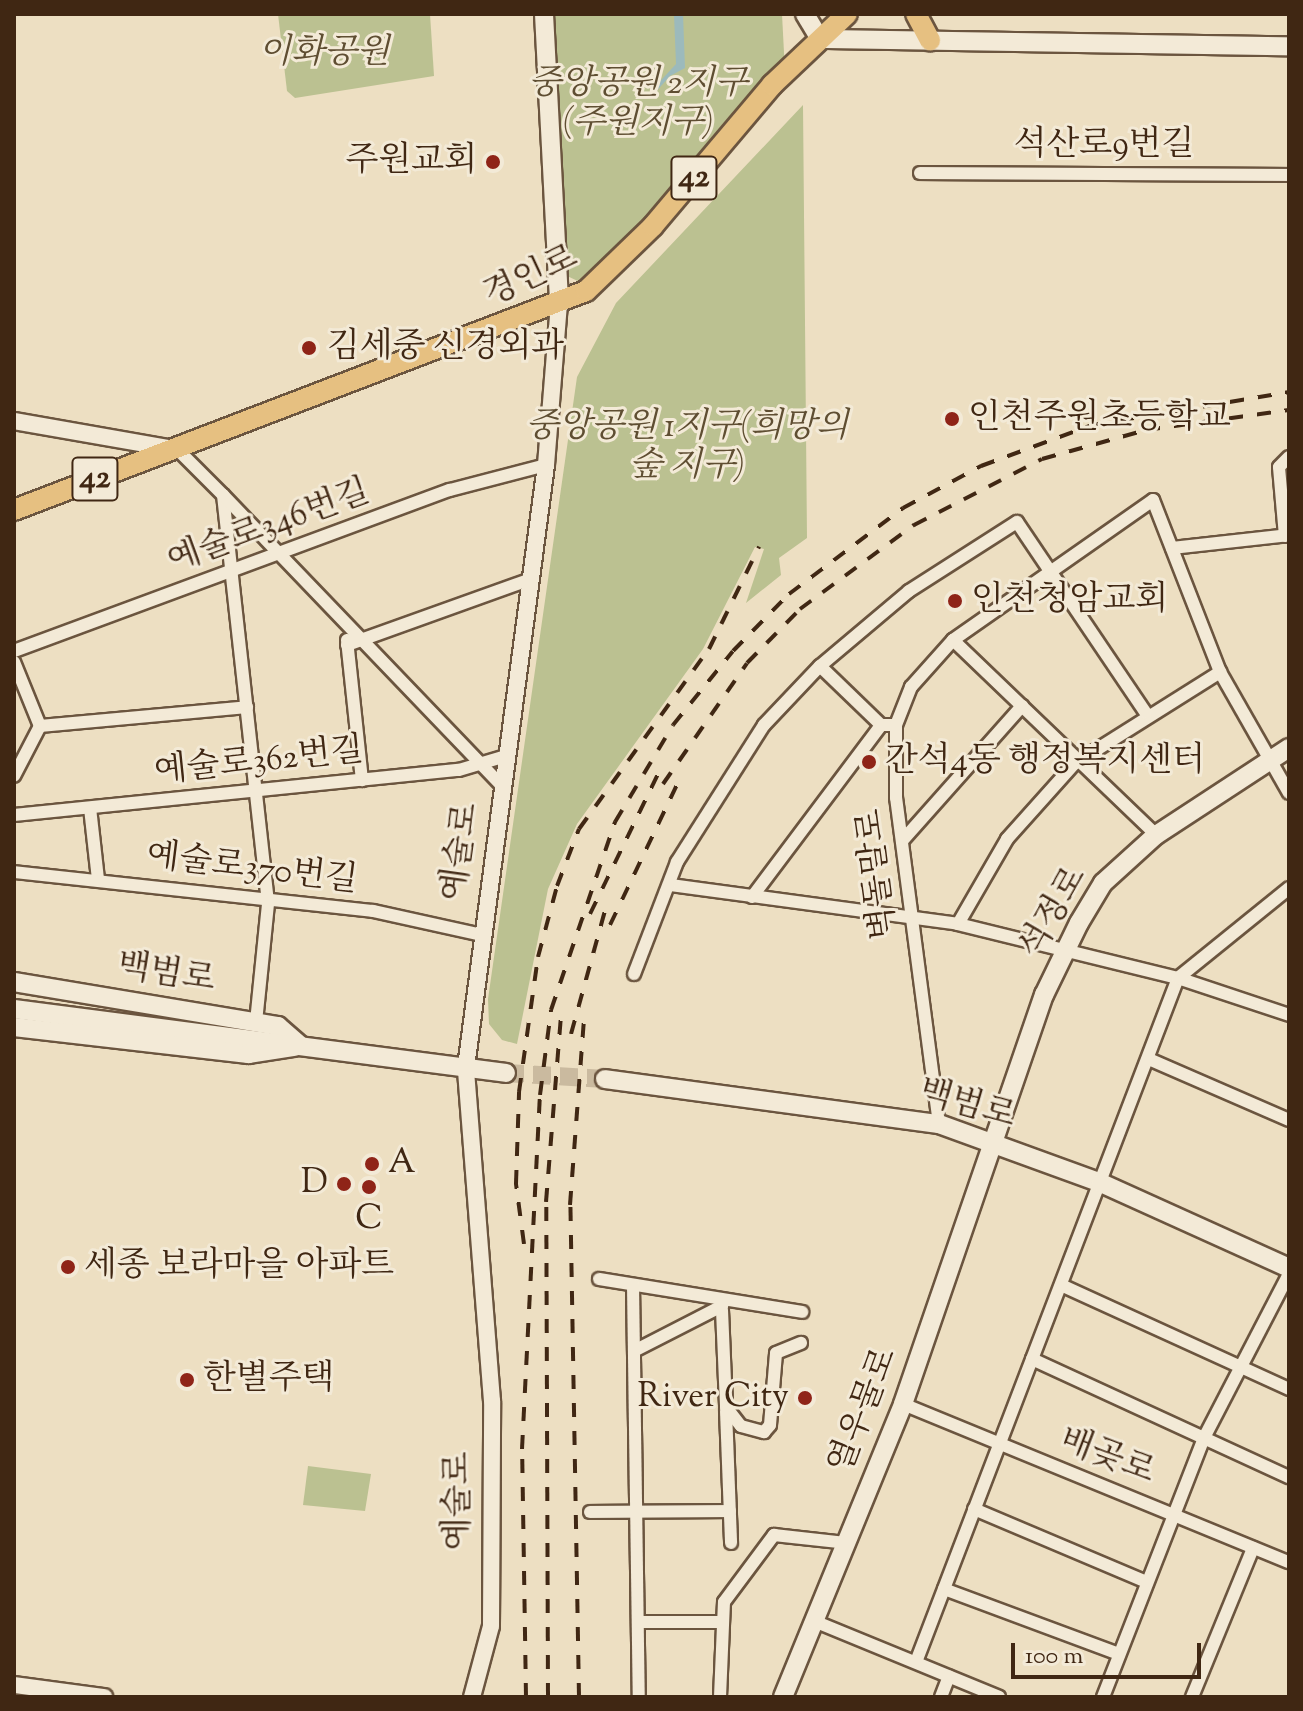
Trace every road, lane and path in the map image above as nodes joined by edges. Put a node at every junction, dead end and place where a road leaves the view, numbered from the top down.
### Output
1 (544, 14) edge
2 (805, 14) edge
3 (847, 14) edge
4 (916, 14) edge
5 (820, 39) junction
6 (930, 40) junction
7 (1289, 46) edge
8 (920, 173) dead end
9 (1289, 175) edge
10 (559, 305) junction
11 (14, 421) edge
12 (177, 449) junction
13 (1287, 457) edge
14 (546, 465) junction
15 (223, 495) junction
16 (14, 510) edge
17 (1287, 536) edge
18 (1172, 548) junction
19 (278, 553) junction
20 (1049, 568) junction
21 (232, 570) junction
22 (529, 580) junction
23 (345, 624) junction
24 (953, 640) junction
25 (361, 641) junction
26 (347, 645) junction
27 (14, 651) edge
28 (14, 662) edge
29 (820, 666) junction
30 (1220, 672) junction
31 (1022, 706) junction
32 (247, 707) junction
33 (1146, 713) junction
34 (881, 725) junction
35 (896, 725) junction
36 (40, 726) junction
37 (1289, 748) edge
38 (506, 756) junction
39 (1270, 758) junction
40 (478, 764) junction
41 (1074, 764) junction
42 (14, 776) edge
43 (362, 780) junction
44 (502, 786) junction
45 (258, 791) junction
46 (1289, 793) edge
47 (90, 808) junction
48 (14, 815) edge
49 (1156, 835) junction
50 (902, 841) junction
51 (14, 872) edge
52 (98, 879) junction
53 (671, 885) junction
54 (1289, 888) edge
55 (752, 897) junction
56 (268, 904) junction
57 (909, 916) junction
58 (958, 924) junction
59 (482, 935) junction
60 (1066, 949) junction
61 (634, 974) dead end
62 (1178, 978) junction
63 (14, 982) edge
64 (1287, 1012) edge
65 (17, 1015) edge
66 (256, 1022) junction
67 (300, 1045) junction
68 (1151, 1060) junction
69 (466, 1067) junction
70 (506, 1073) tunnel mouth
71 (605, 1079) tunnel mouth
72 (1289, 1120) edge
73 (939, 1124) junction
74 (995, 1144) junction
75 (1101, 1183) junction
76 (1289, 1268) edge
77 (1289, 1274) edge
78 (599, 1279) dead end
79 (633, 1285) junction
80 (1061, 1285) junction
81 (722, 1305) junction
82 (802, 1312) dead end
83 (801, 1343) dead end
84 (634, 1351) junction
85 (1032, 1359) junction
86 (1240, 1367) junction
87 (1289, 1389) edge
88 (903, 1404) junction
89 (726, 1407) junction
90 (1205, 1436) junction
91 (999, 1445) junction
92 (1286, 1475) edge
93 (974, 1509) junction
94 (636, 1511) junction
95 (730, 1511) junction
96 (590, 1512) dead end
97 (1173, 1512) junction
98 (731, 1543) dead end
99 (846, 1543) junction
100 (1253, 1548) junction
101 (1289, 1562) edge
102 (1147, 1582) junction
103 (944, 1589) junction
104 (814, 1621) junction
105 (638, 1622) junction
106 (721, 1622) junction
107 (1119, 1654) junction
108 (916, 1662) junction
109 (949, 1676) junction
110 (14, 1685) edge
111 (104, 1697) edge
112 (472, 1697) edge
113 (639, 1697) edge
114 (720, 1697) edge
115 (783, 1697) edge
116 (941, 1697) edge
117 (999, 1697) edge
118 (1103, 1697) edge
119 (1192, 1697) edge

1 - 10 main road, 예술로
2 - 5 main road
3 - 5 main road, 경인로 / 42
4 - 6 main road
5 - 6 main road
5 - 10 main road, 경인로 / 42
6 - 7 main road
8 - 9 street, 석산로9번길
10 - 12 main road, 경인로 / 42
10 - 14 street, 예술로
11 - 12 street
12 - 15 street
12 - 16 main road, 경인로 / 42
13 - 17 street
14 - 19 street, 예술로346번길
14 - 22 street, 예술로
15 - 19 street
15 - 21 street
17 - 18 street
18 - 20 street, 벽돌말로
18 - 30 street
19 - 21 street, 예술로346번길
19 - 23 street
20 - 24 street, 벽돌말로
20 - 29 street
20 - 33 street
21 - 27 street, 예술로346번길
21 - 32 street
22 - 25 street
22 - 38 street, 예술로
23 - 25 street
23 - 26 street
24 - 31 street
24 - 35 street, 벽돌말로
25 - 26 street
25 - 40 street
26 - 43 street
28 - 36 street
29 - 34 street
29 - 53 street
30 - 33 street
30 - 39 street
31 - 41 street
31 - 50 street
32 - 36 street
32 - 45 street
33 - 41 street
34 - 35 street
34 - 55 street
35 - 50 street, 벽돌말로
36 - 42 street
37 - 39 main road, 석정로
38 - 40 street, 예술로362번길
38 - 44 street, 예술로
39 - 46 street
39 - 49 main road, 석정로
40 - 43 street, 예술로362번길
40 - 44 street
41 - 49 street
41 - 58 street
43 - 45 street, 예술로362번길
44 - 59 street, 예술로
45 - 47 street, 예술로362번길
45 - 56 street
47 - 48 street, 예술로362번길
47 - 52 street
49 - 60 main road, 석정로
50 - 57 street, 벽돌말로
51 - 52 street, 예술로370번길
52 - 56 street, 예술로370번길
53 - 55 street
53 - 61 street
54 - 62 street
55 - 57 street
56 - 59 street, 예술로370번길
56 - 66 street
57 - 58 street
57 - 73 street, 벽돌말로
58 - 60 street
59 - 69 street, 예술로
60 - 62 street
60 - 74 main road, 석정로
62 - 64 street
62 - 68 street
63 - 66 main road, 백범로
65 - 67 main road, 백범로
66 - 67 main road, 백범로
67 - 69 main road, 백범로
68 - 72 street
68 - 75 street
69 - 70 main road, 백범로
69 - 112 street, 예술로
71 - 73 main road, 백범로
73 - 74 main road, 백범로
74 - 75 main road, 백범로
74 - 88 main road, 열우물로
75 - 76 main road, 백범로
75 - 80 street
77 - 86 street
78 - 79 street
79 - 81 street
79 - 84 street
80 - 85 street
80 - 86 street
81 - 82 street
81 - 84 street
81 - 89 street
83 - 89 street
84 - 94 street
85 - 90 street
85 - 91 street
86 - 87 street
86 - 90 street
88 - 91 street, 배곶로
88 - 99 main road, 열우물로
89 - 95 street
90 - 92 street
90 - 97 street
91 - 93 street
91 - 97 street, 배곶로
93 - 102 street
93 - 103 street
94 - 95 street
94 - 96 street
94 - 105 street
95 - 98 street
97 - 100 street, 배곶로
97 - 102 street
99 - 104 main road, 열우물로
99 - 106 street
100 - 101 street, 배곶로
100 - 119 street
102 - 107 street
103 - 107 street
103 - 108 street
104 - 108 street
104 - 115 main road, 열우물로
105 - 106 street
105 - 113 street
106 - 114 street
107 - 118 street
108 - 109 street
109 - 116 street
109 - 117 street
110 - 111 street

